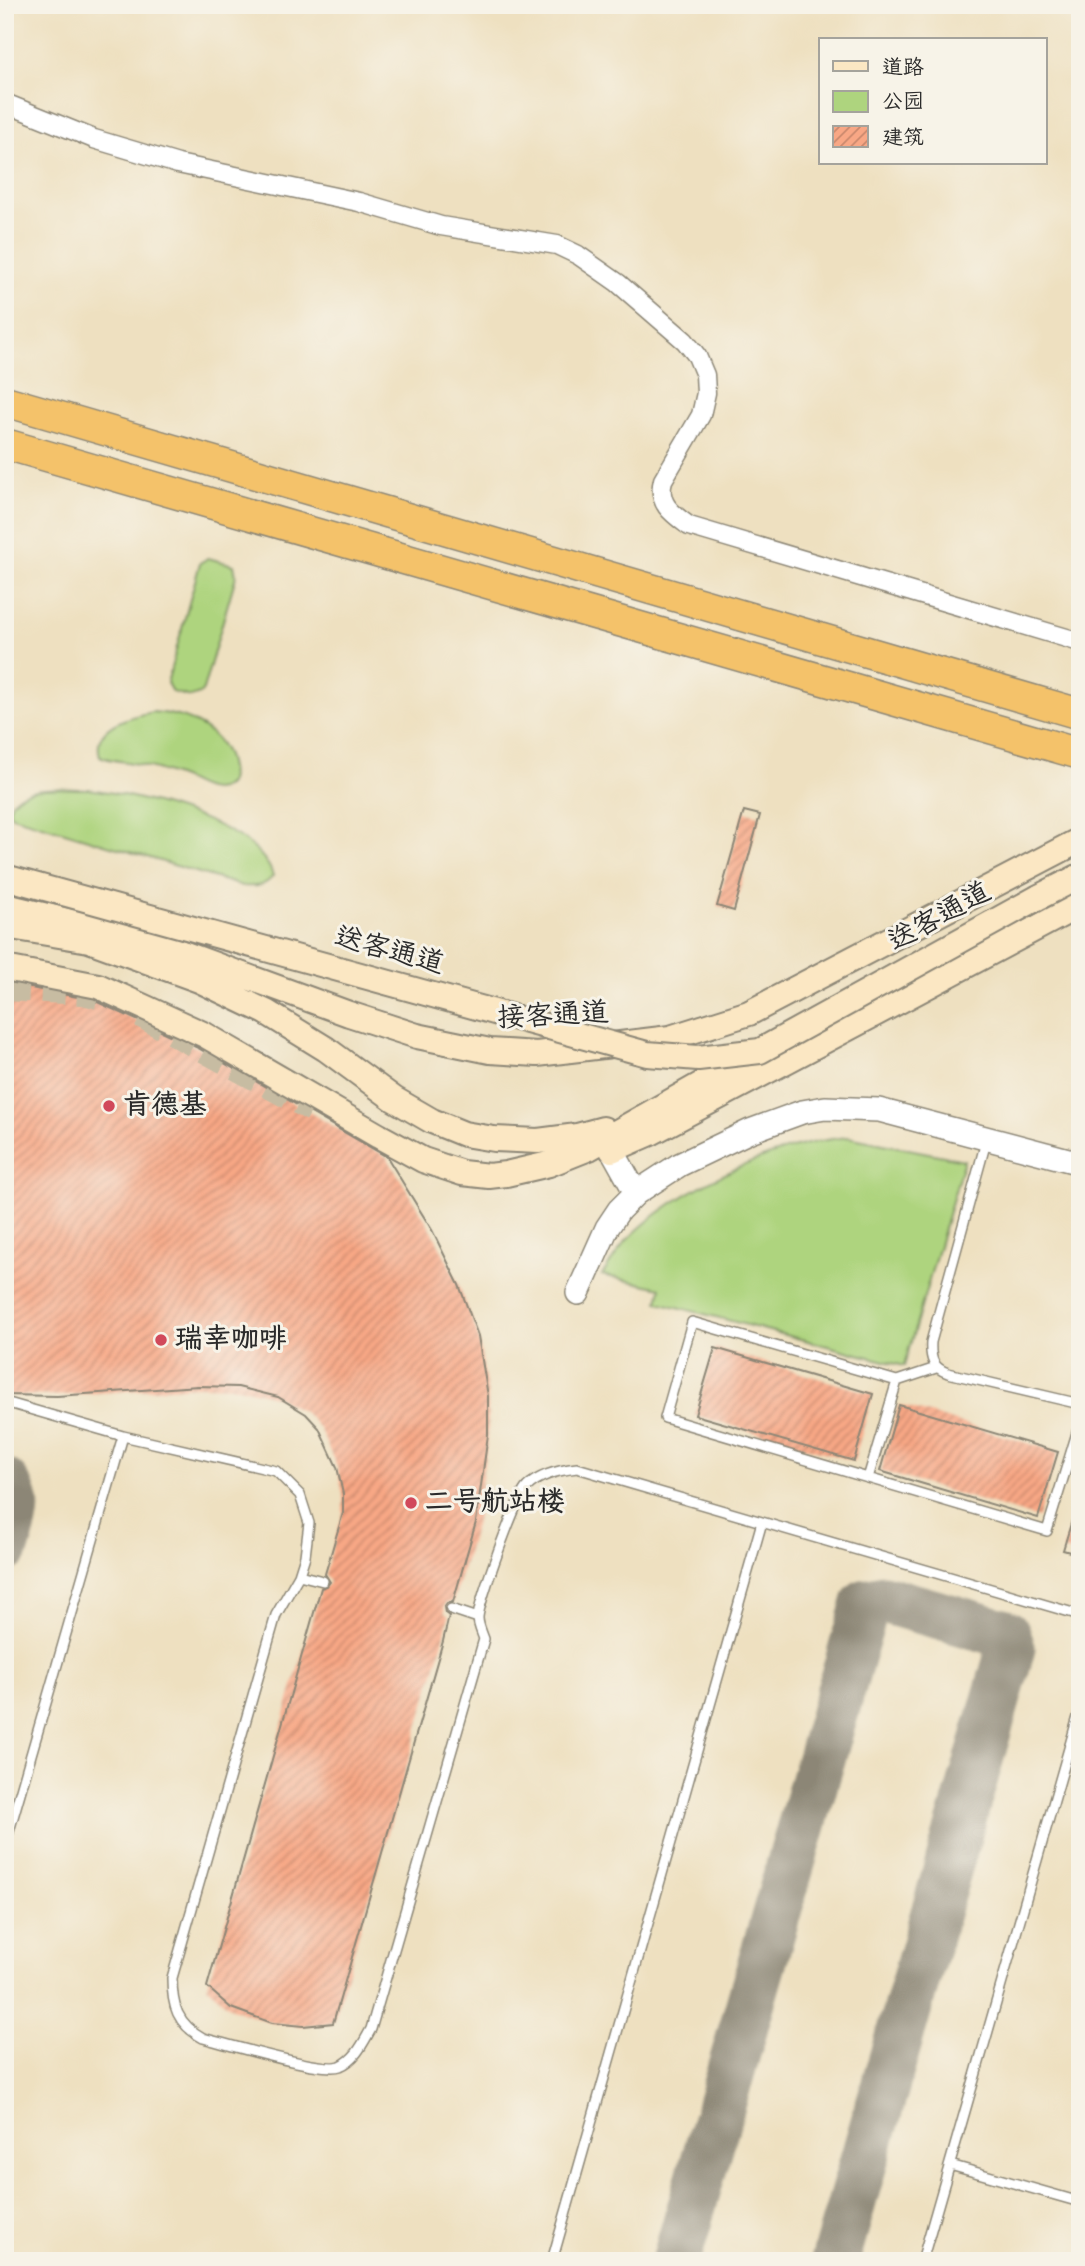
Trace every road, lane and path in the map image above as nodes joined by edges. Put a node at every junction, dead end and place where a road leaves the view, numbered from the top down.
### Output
1 (5, 103) edge
2 (5, 401) edge
3 (5, 444) edge
4 (1080, 642) edge
5 (1080, 714) edge
6 (1080, 754) edge
7 (1080, 840) edge
8 (1080, 876) edge
9 (5, 877) edge
10 (1080, 905) edge
11 (5, 906) edge
12 (5, 926) edge
13 (5, 968) edge
14 (760, 1052) junction
15 (639, 1119) junction
16 (988, 1137) junction
17 (379, 1147) dead end
18 (612, 1150) junction
19 (1080, 1163) edge
20 (636, 1193) junction
21 (578, 1293) dead end
22 (936, 1368) junction
23 (897, 1381) junction
24 (5, 1402) edge
25 (1080, 1404) edge
26 (1080, 1423) edge
27 (123, 1436) junction
28 (868, 1478) junction
29 (762, 1522) junction
30 (299, 1575) junction
31 (323, 1581) dead end
32 (451, 1609) dead end
33 (1080, 1615) edge
34 (478, 1618) junction
35 (1080, 1710) edge
36 (5, 1845) edge
37 (950, 2165) junction
38 (1080, 2202) edge
39 (552, 2261) edge
40 (922, 2261) edge

1 - 4 street
2 - 5 highway
3 - 6 highway
7 - 11 main road, 接客通道
8 - 14 main road, 送客通道, bridge
9 - 14 main road, 送客通道, bridge
10 - 18 main road
12 - 15 main road, 送客通道
13 - 15 main road, 送客通道
14 - 15 main road, 送客通道
16 - 19 street
16 - 20 street
16 - 22 lane
17 - 18 main road
18 - 20 street
20 - 21 street
22 - 23 lane
22 - 25 lane
23 - 28 lane
23 - 28 lane
24 - 27 lane
26 - 28 lane
27 - 30 lane
27 - 36 lane
29 - 33 lane
29 - 34 lane
29 - 39 lane
30 - 31 lane
30 - 34 lane
32 - 34 lane
35 - 37 lane
37 - 38 lane
37 - 40 lane

